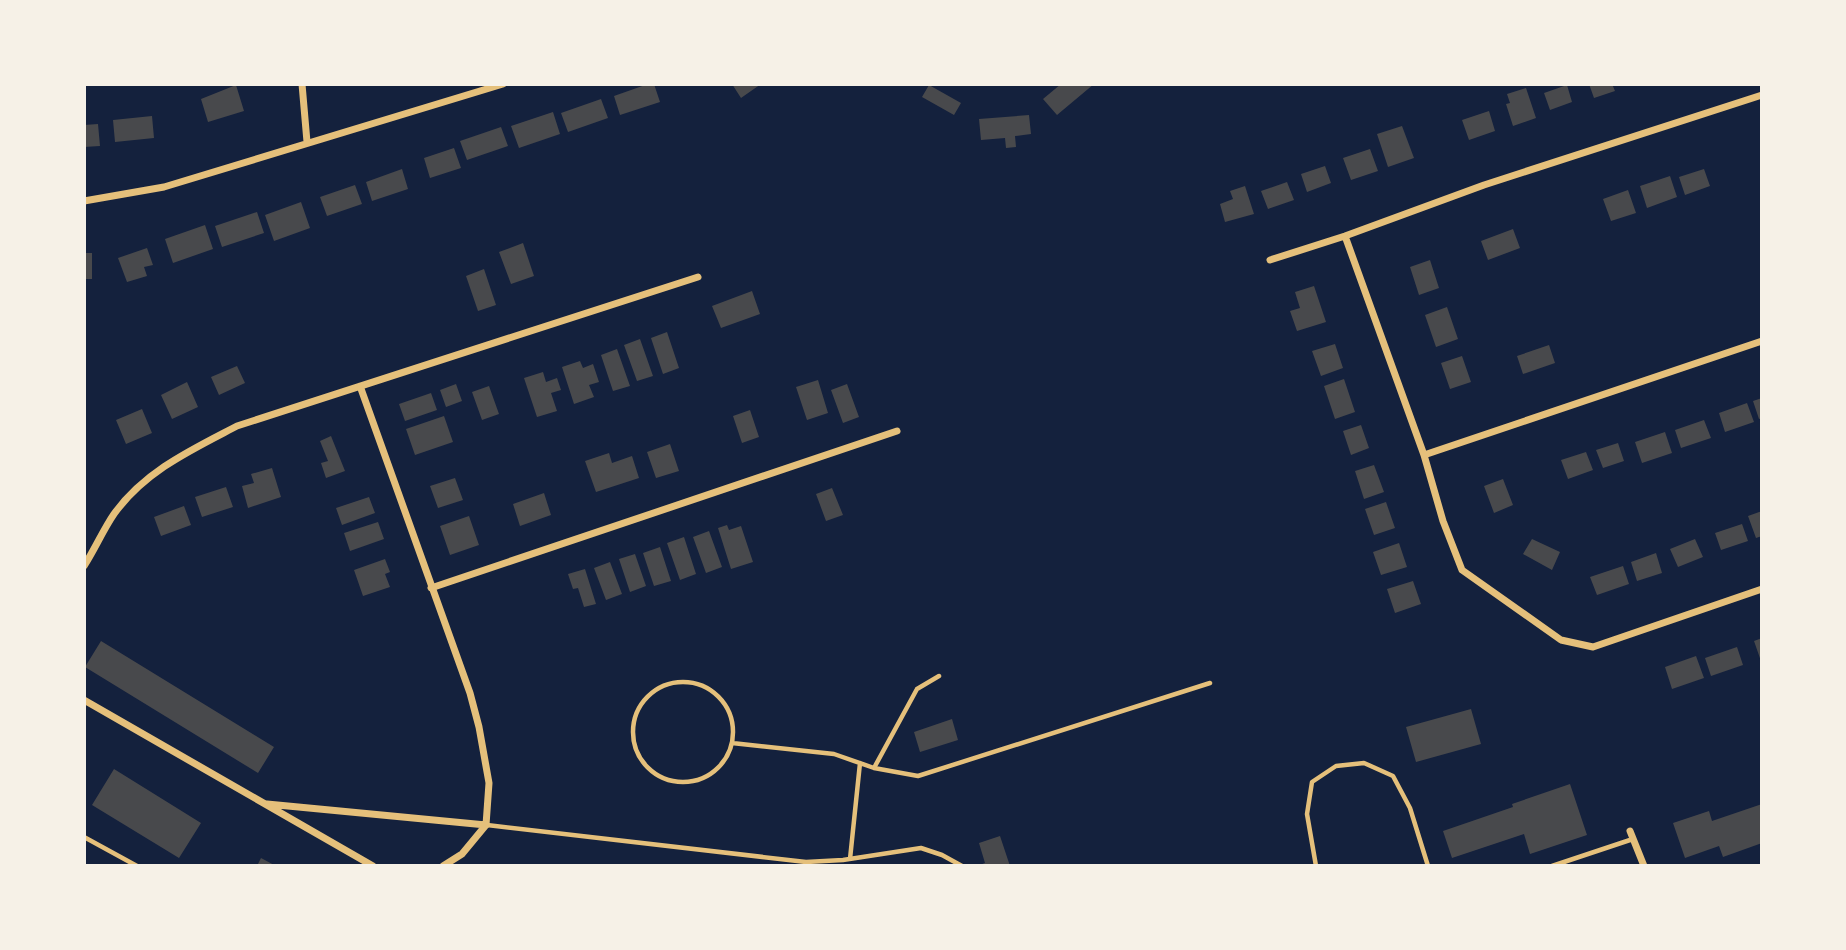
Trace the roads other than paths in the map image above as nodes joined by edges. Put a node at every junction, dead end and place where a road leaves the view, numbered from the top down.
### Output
1 (302, 84) edge
2 (503, 84) edge
3 (1762, 95) edge
4 (307, 142) junction
5 (84, 201) edge
6 (1345, 236) junction
7 (1270, 260) dead end
8 (698, 277) dead end
9 (1762, 341) edge
10 (360, 386) junction
11 (897, 431) dead end
12 (1423, 455) junction
13 (84, 566) edge
14 (431, 588) junction
15 (1762, 589) edge
16 (939, 676) dead end
17 (1210, 683) dead end
18 (84, 700) edge
19 (732, 743) junction
20 (860, 763) junction
21 (874, 768) junction
22 (263, 803) junction
23 (486, 825) junction
24 (1632, 835) joint
25 (84, 836) edge
26 (850, 859) junction
27 (137, 866) edge
28 (373, 866) edge
29 (443, 866) edge
30 (962, 866) edge
31 (1316, 866) edge
32 (1428, 866) edge
33 (1552, 866) edge
34 (1644, 866) edge

1 - 4 street
2 - 4 street
3 - 6 street
4 - 5 street
6 - 7 street
6 - 12 street
8 - 10 street
9 - 12 street
10 - 13 street
10 - 14 street
11 - 14 street
12 - 15 street
14 - 23 street
16 - 21 lane
17 - 21 lane
18 - 22 street
19 - 19 lane
19 - 20 lane
20 - 21 lane
20 - 26 lane
22 - 23 street
22 - 28 street
23 - 26 lane
23 - 29 street
24 - 33 lane
24 - 34 street
25 - 27 lane
26 - 30 lane
31 - 32 lane

